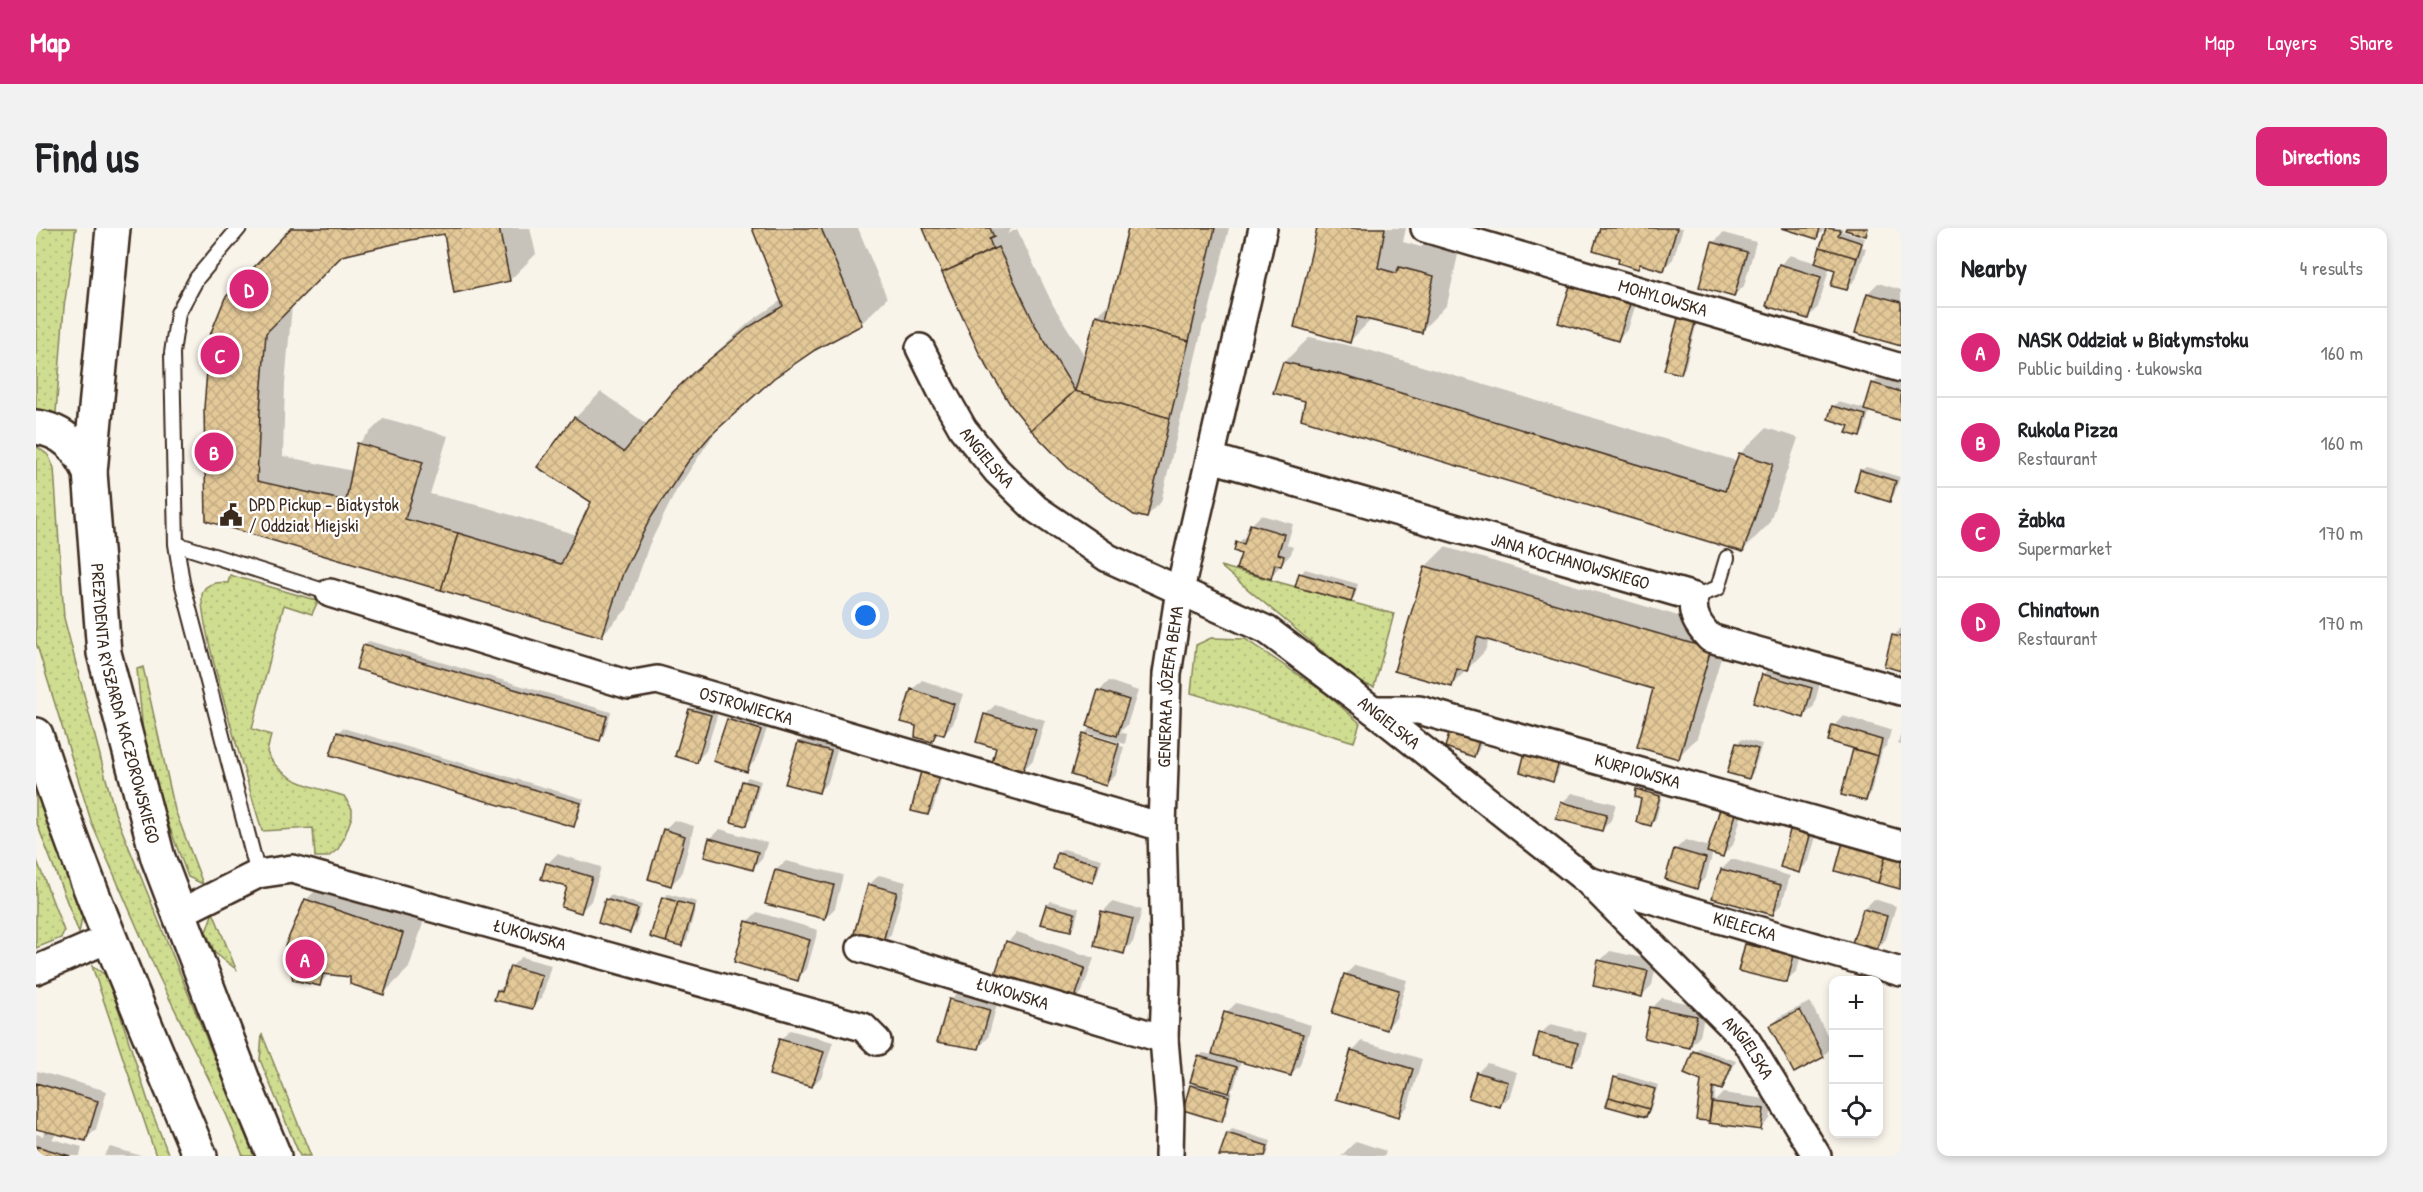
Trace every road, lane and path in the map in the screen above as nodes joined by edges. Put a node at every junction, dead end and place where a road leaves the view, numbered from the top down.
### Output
1 (112, 228) edge
2 (239, 228) edge
3 (1263, 228) edge
4 (1425, 228) edge
5 (920, 348) dead end
6 (1901, 368) edge
7 (36, 427) edge
8 (1211, 458) junction
9 (90, 472) junction
10 (176, 544) junction
11 (1727, 558) dead end
12 (1180, 590) junction
13 (330, 593) joint
14 (1694, 597) junction
15 (1901, 691) edge
16 (1373, 710) junction
17 (36, 735) edge
18 (1162, 827) junction
19 (1901, 845) edge
20 (258, 874) junction
21 (1588, 881) junction
22 (180, 913) junction
23 (110, 938) junction
24 (861, 948) dead end
25 (36, 970) edge
26 (1901, 972) edge
27 (1164, 1040) junction
28 (878, 1041) dead end
29 (200, 1156) edge
30 (274, 1156) edge
31 (1169, 1156) edge
32 (1817, 1156) edge

1 - 9 main road, PREZYDENTA RYSZARDA KACZOROWSKIEGO
2 - 10 lane
3 - 8 street, GENERAŁA JÓZEFA BEMA
4 - 6 street, MOHYLOWSKA
5 - 12 street, ANGIELSKA
7 - 9 main road
8 - 12 street, GENERAŁA JÓZEFA BEMA
8 - 14 street, JANA KOCHANOWSKIEGO
9 - 22 main road, PREZYDENTA RYSZARDA KACZOROWSKIEGO
10 - 13 lane
10 - 20 lane
11 - 14 lane
12 - 16 street, ANGIELSKA
12 - 18 street, GENERAŁA JÓZEFA BEMA
13 - 18 street, OSTROWIECKA
14 - 15 street
16 - 19 street, KURPIOWSKA
16 - 21 street, ANGIELSKA
17 - 23 main road
18 - 27 street, GENERAŁA JÓZEFA BEMA
20 - 22 street, ŁUKOWSKA
20 - 28 street, ŁUKOWSKA
21 - 26 street, KIELECKA
21 - 32 street, ANGIELSKA
22 - 30 main road, PREZYDENTA RYSZARDA KACZOROWSKIEGO
23 - 25 street
23 - 29 main road
24 - 27 street, ŁUKOWSKA
27 - 31 street, GENERAŁA JÓZEFA BEMA

